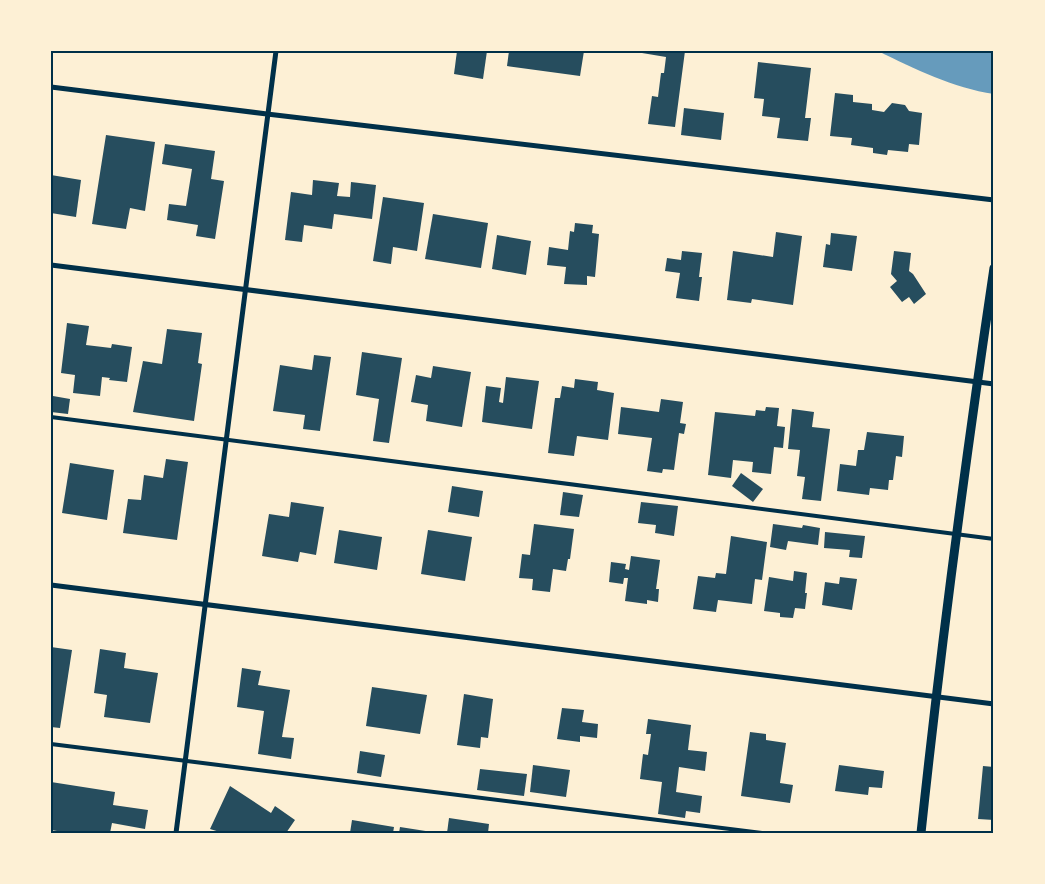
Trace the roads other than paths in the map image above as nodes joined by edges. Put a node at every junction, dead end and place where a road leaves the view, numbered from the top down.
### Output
1 (276, 51) edge
2 (51, 87) edge
3 (267, 114) junction
4 (994, 200) edge
5 (51, 265) edge
6 (994, 268) edge
7 (246, 290) junction
8 (976, 382) junction
9 (994, 384) edge
10 (51, 417) edge
11 (226, 440) junction
12 (957, 534) junction
13 (994, 539) edge
14 (51, 585) edge
15 (205, 606) junction
16 (936, 696) junction
17 (994, 704) edge
18 (51, 744) edge
19 (185, 761) junction
20 (176, 833) edge
21 (762, 833) edge
22 (920, 833) edge

1 - 3 street
2 - 3 street
3 - 4 street
3 - 7 street
5 - 7 street
6 - 8 street
7 - 8 street
7 - 11 street
8 - 9 street
8 - 12 street
10 - 11 lane
11 - 12 lane
11 - 15 street
12 - 13 lane
12 - 16 street
14 - 15 street
15 - 16 street
15 - 19 street
16 - 17 street
16 - 22 street
18 - 19 lane
19 - 20 street
19 - 21 lane

